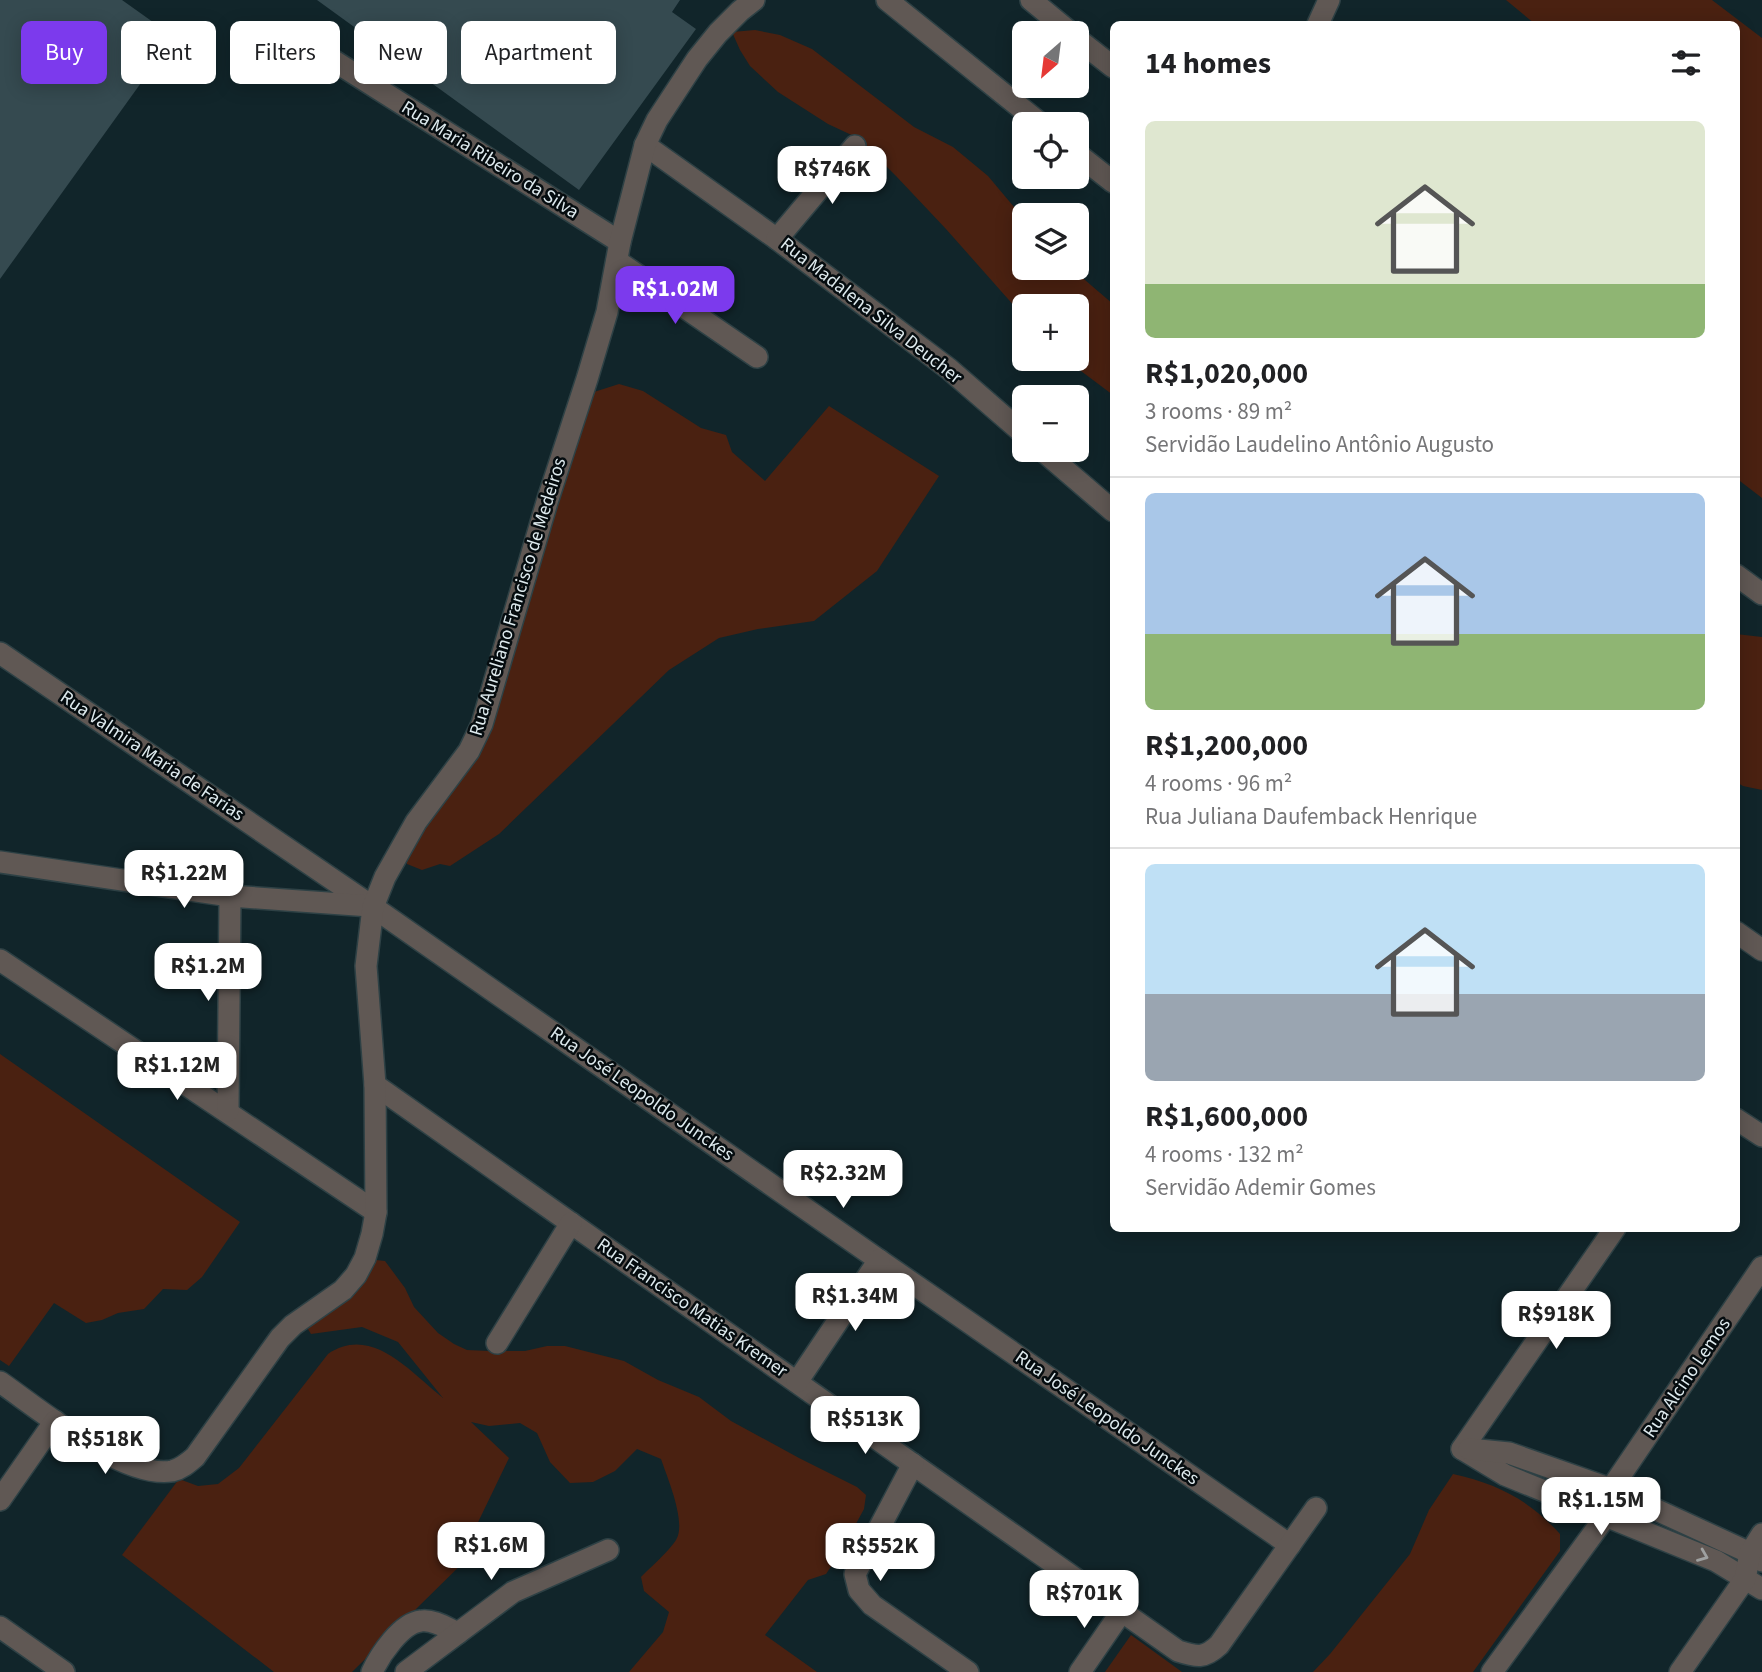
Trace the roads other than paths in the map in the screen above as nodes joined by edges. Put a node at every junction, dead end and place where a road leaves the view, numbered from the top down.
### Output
1 (754, 0) edge
2 (887, 0) edge
3 (1031, 0) edge
4 (1329, 0) edge
5 (1056, 21) edge
6 (1319, 21) edge
7 (1089, 48) edge
8 (1110, 65) edge
9 (340, 66) edge
10 (1026, 112) edge
11 (645, 145) junction
12 (855, 146) dead end
13 (1089, 164) edge
14 (1110, 181) edge
15 (778, 239) junction
16 (618, 251) junction
17 (757, 357) dead end
18 (1012, 424) edge
19 (1056, 462) edge
20 (1110, 508) edge
21 (1740, 578) edge
22 (1762, 594) edge
23 (0, 653) edge
24 (0, 862) edge
25 (230, 896) junction
26 (373, 906) junction
27 (1740, 935) edge
28 (1762, 950) edge
29 (0, 960) edge
30 (375, 1085) junction
31 (228, 1111) junction
32 (1740, 1122) edge
33 (1762, 1136) edge
34 (376, 1212) junction
35 (571, 1223) junction
36 (1612, 1232) edge
37 (879, 1260) junction
38 (1762, 1267) edge
39 (497, 1343) dead end
40 (0, 1382) edge
41 (797, 1382) junction
42 (55, 1421) junction
43 (1462, 1449) junction
44 (913, 1464) junction
45 (1611, 1489) junction
46 (0, 1500) edge
47 (1316, 1508) dead end
48 (1606, 1516) junction
49 (1762, 1534) edge
50 (1290, 1545) junction
51 (608, 1550) dead end
52 (1756, 1557) edge
53 (1753, 1584) edge
54 (1122, 1611) junction
55 (0, 1627) edge
56 (458, 1633) junction
57 (64, 1672) edge
58 (372, 1672) edge
59 (406, 1672) edge
60 (968, 1672) edge
61 (1080, 1672) edge
62 (1492, 1672) edge
63 (1679, 1672) edge

1 - 11 street, Rua Aureliano Francisco de Medeiros
2 - 10 street
3 - 5 street
4 - 6 street
7 - 8 street
9 - 16 street, Rua Maria Ribeiro da Silva
11 - 15 street, Rua Madalena Silva Deucher
11 - 16 street, Rua Aureliano Francisco de Medeiros
12 - 15 street
13 - 14 street
15 - 18 street, Rua Madalena Silva Deucher
16 - 17 street, Rua Maria Ribeiro da Silva
16 - 26 street, Rua Aureliano Francisco de Medeiros
19 - 20 street
21 - 22 street
23 - 26 street, Rua Valmira Maria de Farias
24 - 25 street
25 - 26 street
25 - 31 street
26 - 30 street, Rua Aureliano Francisco de Medeiros
26 - 37 street, Rua José Leopoldo Junckes
27 - 28 street
29 - 31 street
30 - 34 street, Rua Aureliano Francisco de Medeiros
30 - 35 street, Rua Francisco Matias Kremer
31 - 34 street
32 - 33 street
34 - 42 street, Rua Aureliano Francisco de Medeiros
35 - 39 street
35 - 41 street, Rua Francisco Matias Kremer
36 - 43 street
37 - 41 street
37 - 50 street, Rua José Leopoldo Junckes
38 - 45 street, Rua Alcino Lemos
40 - 42 street
41 - 44 street, Rua Francisco Matias Kremer
42 - 46 street
43 - 45 street
43 - 48 street
44 - 54 street, Rua Francisco Matias Kremer
44 - 60 street
45 - 52 street
47 - 50 street, Rua Francisco Matias Kremer
48 -> 53 street
48 - 62 street
49 - 52 street
50 - 54 street, Rua Francisco Matias Kremer
51 - 56 street
52 - 53 street
53 - 63 street
54 - 61 street
55 - 57 street
56 - 58 street
56 - 59 street

